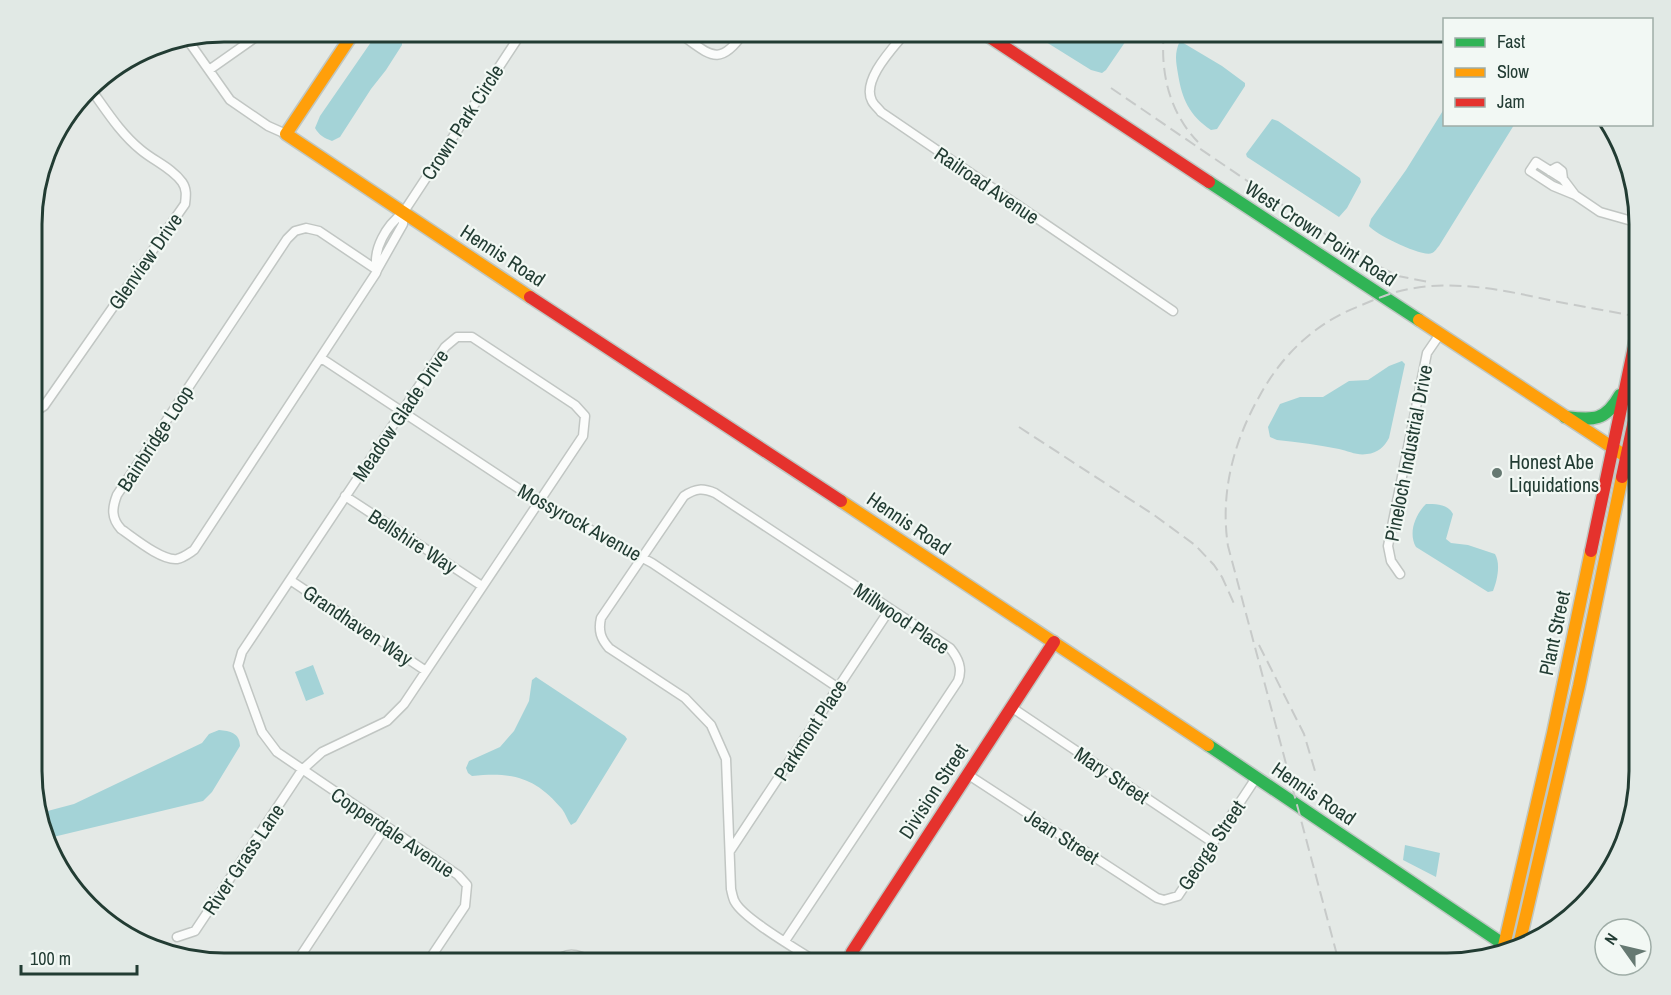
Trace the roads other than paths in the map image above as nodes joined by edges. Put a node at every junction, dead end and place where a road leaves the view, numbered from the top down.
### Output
1 (249, 42) edge
2 (347, 42) edge
3 (515, 42) edge
4 (693, 42) edge
5 (737, 42) edge
6 (898, 42) edge
7 (997, 42) edge
8 (192, 45) edge
9 (209, 70) junction
10 (96, 95) edge
11 (286, 134) junction
12 (1575, 195) junction
13 (403, 213) junction
14 (1629, 220) edge
15 (377, 270) junction
16 (1173, 311) dead end
17 (1440, 334) junction
18 (321, 358) junction
19 (1629, 372) edge
20 (1628, 377) junction
21 (42, 407) edge
22 (402, 411) junction
23 (1565, 417) junction
24 (1629, 442) edge
25 (1613, 448) junction
26 (1626, 456) junction
27 (1629, 458) edge
28 (345, 496) junction
29 (538, 502) junction
30 (642, 557) junction
31 (1400, 574) dead end
32 (290, 580) junction
33 (482, 586) junction
34 (890, 609) junction
35 (1054, 642) junction
36 (426, 671) junction
37 (1564, 681) junction
38 (837, 687) junction
39 (1011, 707) junction
40 (1562, 756) junction
41 (1545, 766) junction
42 (302, 770) junction
43 (967, 774) junction
44 (1256, 778) junction
45 (386, 826) junction
46 (1544, 836) junction
47 (1212, 842) junction
48 (729, 852) junction
49 (1157, 898) joint
50 (177, 937) dead end
51 (1521, 937) edge
52 (785, 941) junction
53 (1506, 943) edge
54 (1500, 945) edge
55 (303, 953) edge
56 (434, 953) edge
57 (803, 953) edge
58 (852, 953) edge

1 - 9 street
2 - 11 street
3 - 13 street, Crown Park Circle
4 - 5 street
6 - 16 street, Railroad Avenue
7 - 17 street, West Crown Point Road
8 - 9 street
9 - 11 street
10 - 21 street, Glenview Drive
11 - 13 street, Hennis Road
12 - 12 street
12 - 14 street
13 - 15 street, Bainbridge Loop
13 - 35 street, Hennis Road
15 - 18 street, Bainbridge Loop
15 - 18 street, Bainbridge Loop
17 - 23 street, West Crown Point Road
17 - 31 street, Pineloch Industrial Drive
18 - 22 street, Mossyrock Avenue
19 - 20 street, Plant Street
20 - 23 street
20 - 25 street, Plant Street
22 - 28 street, Meadow Glade Drive
22 - 29 street, Mossyrock Avenue
22 - 29 street, Meadow Glade Drive
23 - 25 street, West Crown Point Road
24 - 26 street, Plant Street
25 - 26 street, West Crown Point Road
25 - 37 street, Plant Street
26 - 27 street, West Crown Point Road
26 - 40 street, Plant Street
28 - 32 street, Meadow Glade Drive
28 - 33 street, Bellshire Way
29 - 30 street, Mossyrock Avenue
29 - 33 street, Meadow Glade Drive
30 - 34 street, Millwood Place
30 - 38 street, Mossyrock Avenue
30 - 48 street
32 - 36 street, Grandhaven Way
32 - 42 street, Meadow Glade Drive
33 - 36 street, Meadow Glade Drive
34 - 38 street, Parkmont Place
34 - 52 street, Millwood Place
35 - 39 street, Division Street
35 - 44 street, Hennis Road
36 - 42 street, Meadow Glade Drive
37 - 40 street
37 - 41 street, Plant Street
38 - 48 street, Parkmont Place
39 - 43 street, Division Street
39 - 47 street, Mary Street
40 - 46 street, Plant Street
41 - 46 street
41 - 53 street, Plant Street
42 - 45 street, Copperdale Avenue
42 - 50 street, River Grass Lane
43 - 49 street, Jean Street
43 - 58 street, Division Street
44 - 47 street, George Street
44 - 54 street, Hennis Road
45 - 55 street
45 - 56 street, Copperdale Avenue
46 - 51 street, Plant Street
47 - 49 street, George Street
48 - 52 street
52 - 57 street

